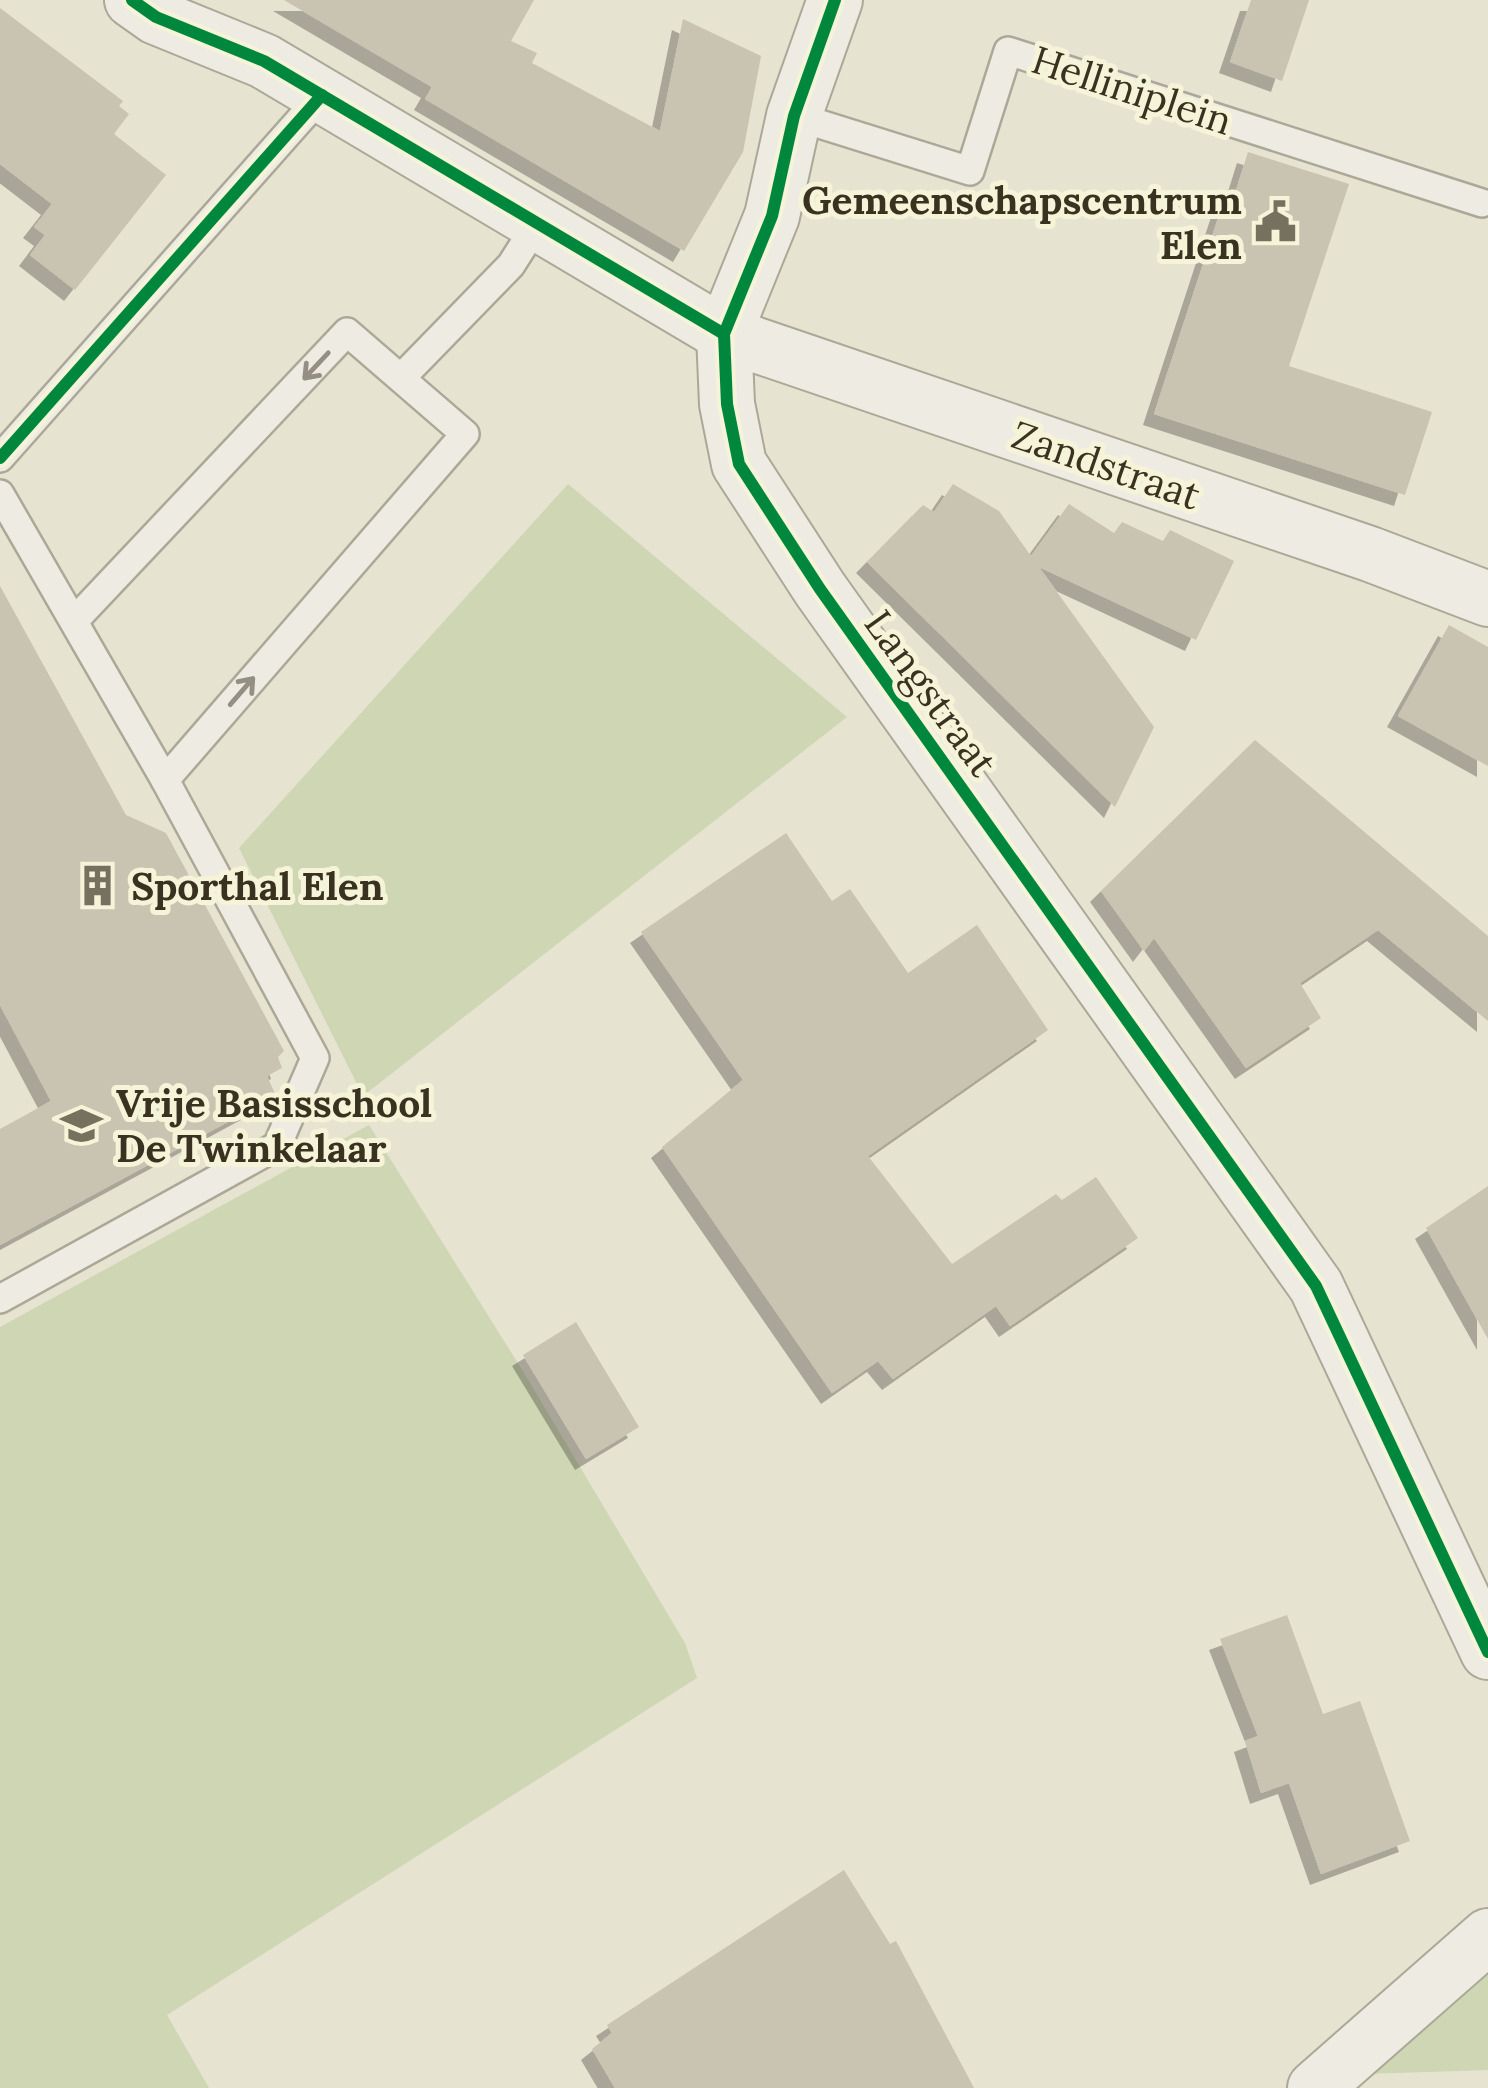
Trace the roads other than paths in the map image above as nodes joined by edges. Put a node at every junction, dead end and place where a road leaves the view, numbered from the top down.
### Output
1 (131, 0) edge
2 (835, 0) edge
3 (322, 94) junction
4 (794, 116) junction
5 (1482, 203) dead end
6 (537, 224) junction
7 (724, 334) junction
8 (401, 379) junction
9 (0, 458) edge
10 (0, 494) edge
11 (1488, 599) edge
12 (75, 620) junction
13 (165, 780) junction
14 (0, 1299) edge
15 (1488, 1652) edge
16 (1488, 1936) edge
17 (1315, 2088) edge

1 - 3 street
2 - 4 street
3 - 6 street
3 - 9 lane
4 - 5 lane, Helliniplein
4 - 7 street
6 - 7 street
6 - 8 lane
7 - 11 street, Zandstraat
7 - 15 street, Langstraat
8 -> 12 lane
13 -> 8 lane
10 - 12 lane
12 - 13 lane
13 - 14 lane
16 - 17 street

